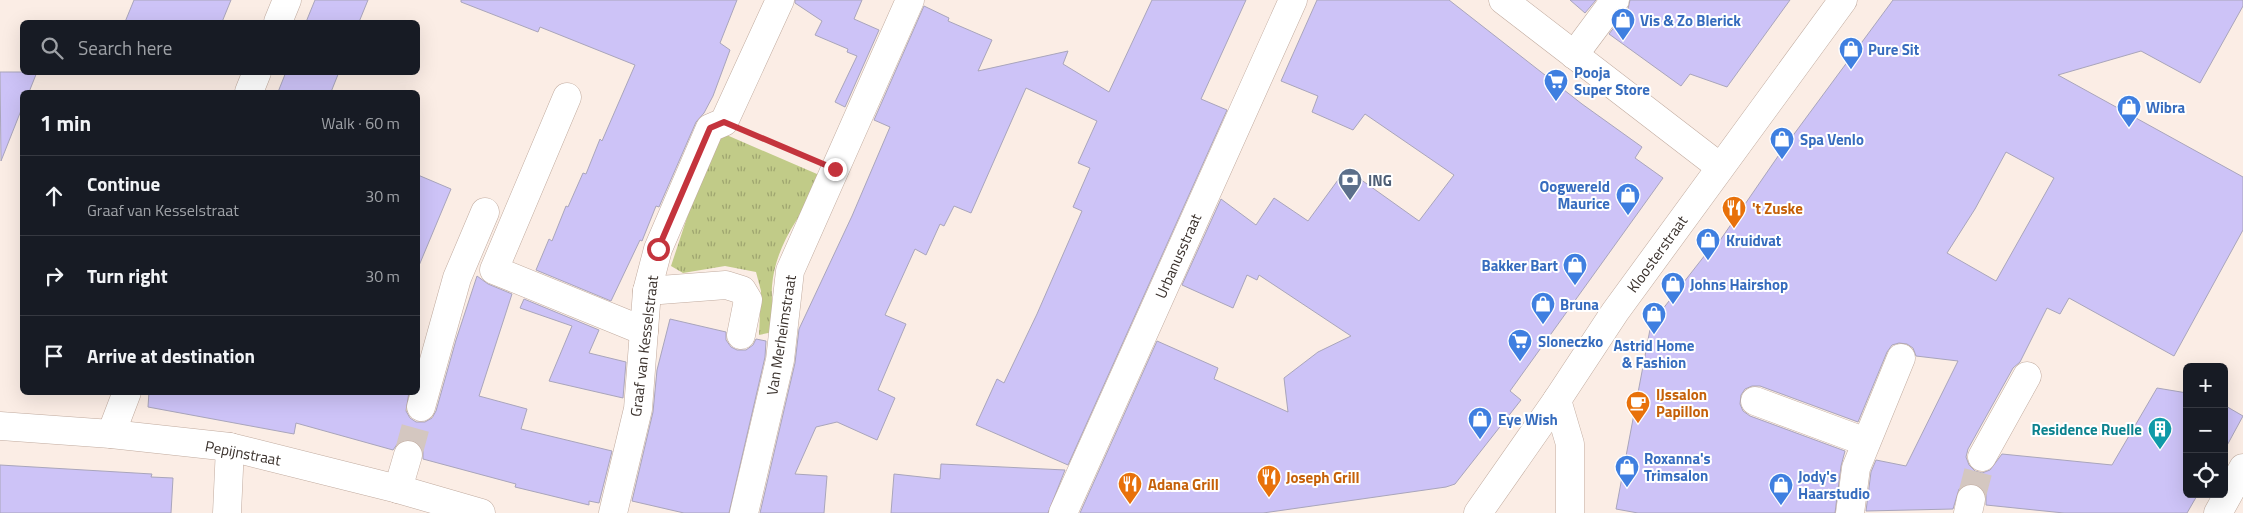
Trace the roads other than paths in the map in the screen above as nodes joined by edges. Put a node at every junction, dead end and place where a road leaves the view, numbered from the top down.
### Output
1 (287, 0) edge
2 (780, 0) edge
3 (910, 0) edge
4 (1293, 0) edge
5 (1503, 0) edge
6 (1615, 0) edge
7 (1843, 0) edge
8 (279, 20) edge
9 (1574, 55) junction
10 (256, 75) edge
11 (250, 90) edge
12 (567, 96) dead end
13 (1720, 167) junction
14 (485, 212) dead end
15 (647, 291) junction
16 (644, 331) junction
17 (741, 336) dead end
18 (1901, 358) dead end
19 (2027, 376) dead end
20 (126, 395) edge
21 (1557, 400) junction
22 (1755, 401) dead end
23 (421, 407) tunnel mouth
24 (0, 426) edge
25 (111, 434) junction
26 (1866, 442) junction
27 (230, 447) junction
28 (408, 455) tunnel mouth
29 (1982, 457) tunnel mouth
30 (2243, 468) edge
31 (398, 489) junction
32 (227, 513) edge
33 (481, 513) edge
34 (613, 513) edge
35 (744, 513) edge
36 (1063, 513) edge
37 (1476, 513) edge
38 (1570, 513) edge
39 (1850, 513) edge
40 (2218, 513) edge

1 - 8 street
2 - 15 street, Graaf van Kesselstraat
3 - 35 street, Van Merheimstraat
4 - 36 street, Urbanusstraat
5 - 9 street
6 - 9 street
7 - 13 street, Kloosterstraat
9 - 13 street
10 - 11 street
12 - 16 street
13 - 21 street, Kloosterstraat
14 - 23 street
15 - 16 street, Graaf van Kesselstraat
15 - 17 street
16 - 34 street, Graaf van Kesselstraat
18 - 26 street
19 - 29 street
20 - 25 street
21 - 37 street, Kloosterstraat
21 - 38 street
22 - 26 street
24 - 25 street, Pepijnstraat
25 - 27 street, Pepijnstraat
26 - 39 street
27 - 31 street, Pepijnstraat
27 - 32 street
28 - 31 street
30 - 40 street
31 - 33 street, Pepijnstraat

